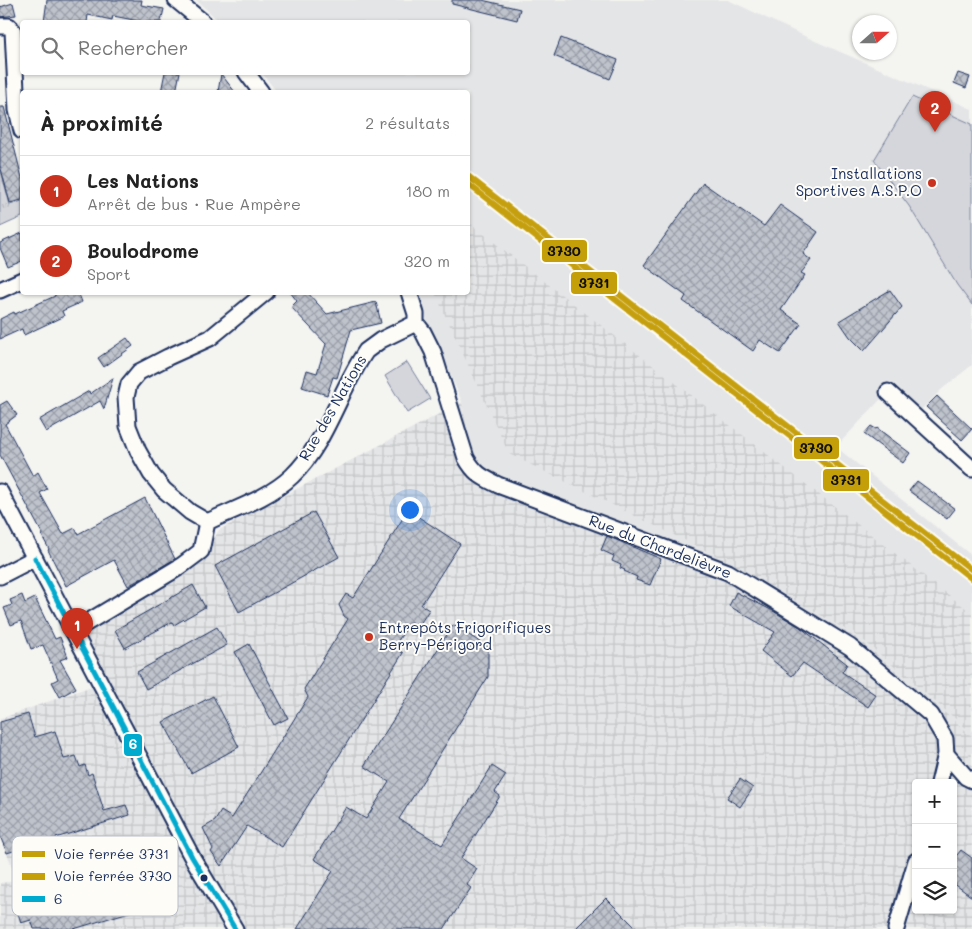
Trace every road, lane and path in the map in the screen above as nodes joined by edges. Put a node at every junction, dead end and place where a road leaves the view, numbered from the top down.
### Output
1 (176, 0) edge
2 (201, 20) edge
3 (0, 26) edge
4 (248, 75) edge
5 (260, 90) edge
6 (20, 123) edge
7 (20, 281) edge
8 (0, 290) edge
9 (262, 295) edge
10 (410, 295) edge
11 (416, 323) junction
12 (888, 392) dead end
13 (972, 469) edge
14 (0, 492) edge
15 (207, 522) junction
16 (35, 558) junction
17 (0, 576) edge
18 (73, 631) junction
19 (946, 754) junction
20 (940, 779) edge
21 (972, 780) edge
22 (914, 869) edge
23 (235, 929) edge
24 (896, 929) edge

1 - 2 street
3 - 6 street
4 - 5 street
7 - 8 street
9 - 15 street
10 - 11 street, Rue du Chardelièvre
11 - 15 street, Rue des Nations
11 - 19 street, Rue du Chardelièvre
12 - 13 street
14 - 16 street
15 - 18 street
16 - 17 street
16 - 18 street
18 - 23 street
19 - 20 street, Rue du Chardelièvre
19 - 21 street
22 - 24 street

